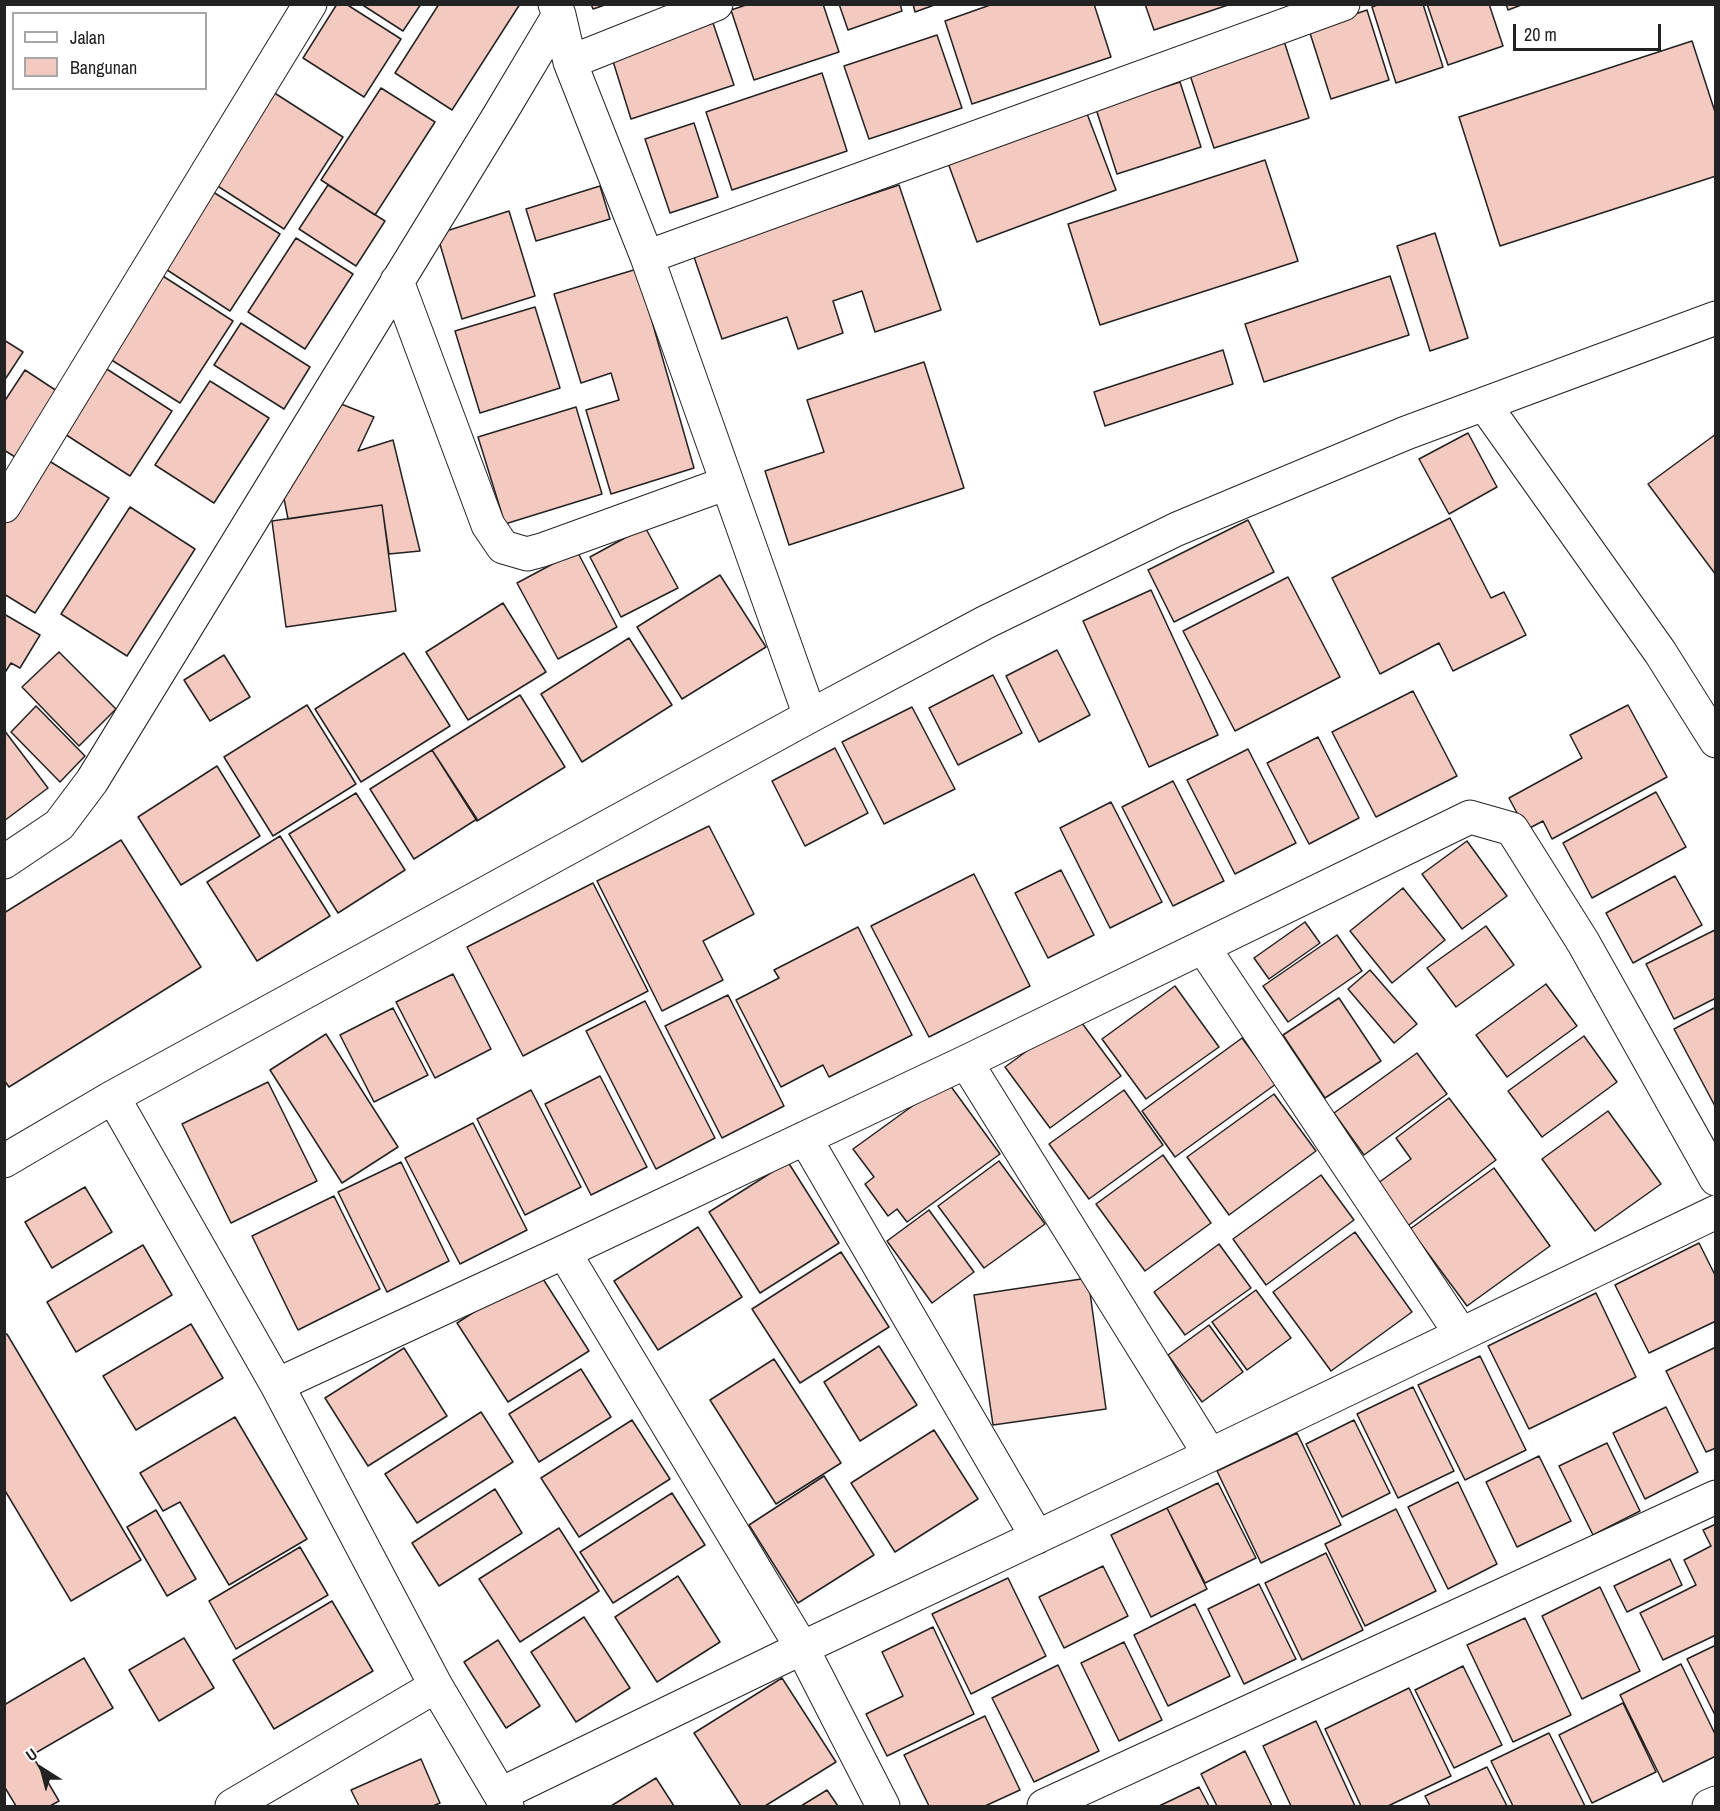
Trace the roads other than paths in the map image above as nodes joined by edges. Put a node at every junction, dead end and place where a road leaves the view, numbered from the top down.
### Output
1 (310, 4) edge
2 (716, 4) edge
3 (1343, 4) edge
4 (557, 10) edge
5 (570, 62) junction
6 (647, 257) junction
7 (397, 281) junction
8 (1716, 318) edge
9 (1484, 404) junction
10 (727, 483) junction
11 (4, 506) edge
12 (810, 716) junction
13 (1716, 741) edge
14 (4, 862) edge
15 (1203, 947) junction
16 (966, 1062) junction
17 (113, 1097) junction
18 (805, 1138) junction
19 (4, 1161) edge
20 (1716, 1179) edge
21 (1716, 1212) edge
22 (564, 1252) junction
23 (1461, 1334) junction
24 (276, 1385) junction
25 (1210, 1455) junction
26 (1716, 1497) edge
27 (1037, 1537) junction
28 (802, 1648) junction
29 (436, 1686) junction
30 (504, 1800) edge
31 (1716, 1803) edge
32 (232, 1806) edge
33 (883, 1806) edge
34 (1044, 1806) edge
35 (1709, 1806) edge

1 - 11 street
2 - 5 street
3 - 6 street
4 - 5 street
4 - 7 street
5 - 6 street
6 - 10 street
7 - 10 street
7 - 14 street
8 - 9 street
9 - 12 street
9 - 13 street
10 - 12 street
12 - 17 street
15 - 16 street
15 - 20 street
15 - 23 street
16 - 18 street
16 - 25 street
17 - 19 street
17 - 24 street
18 - 22 street
18 - 27 street
21 - 23 street
22 - 24 street
22 - 28 street
23 - 25 street
24 - 29 street
25 - 27 street
26 - 34 street
27 - 28 street
28 - 30 street
28 - 33 street
29 - 30 street
29 - 32 street
31 - 35 street

